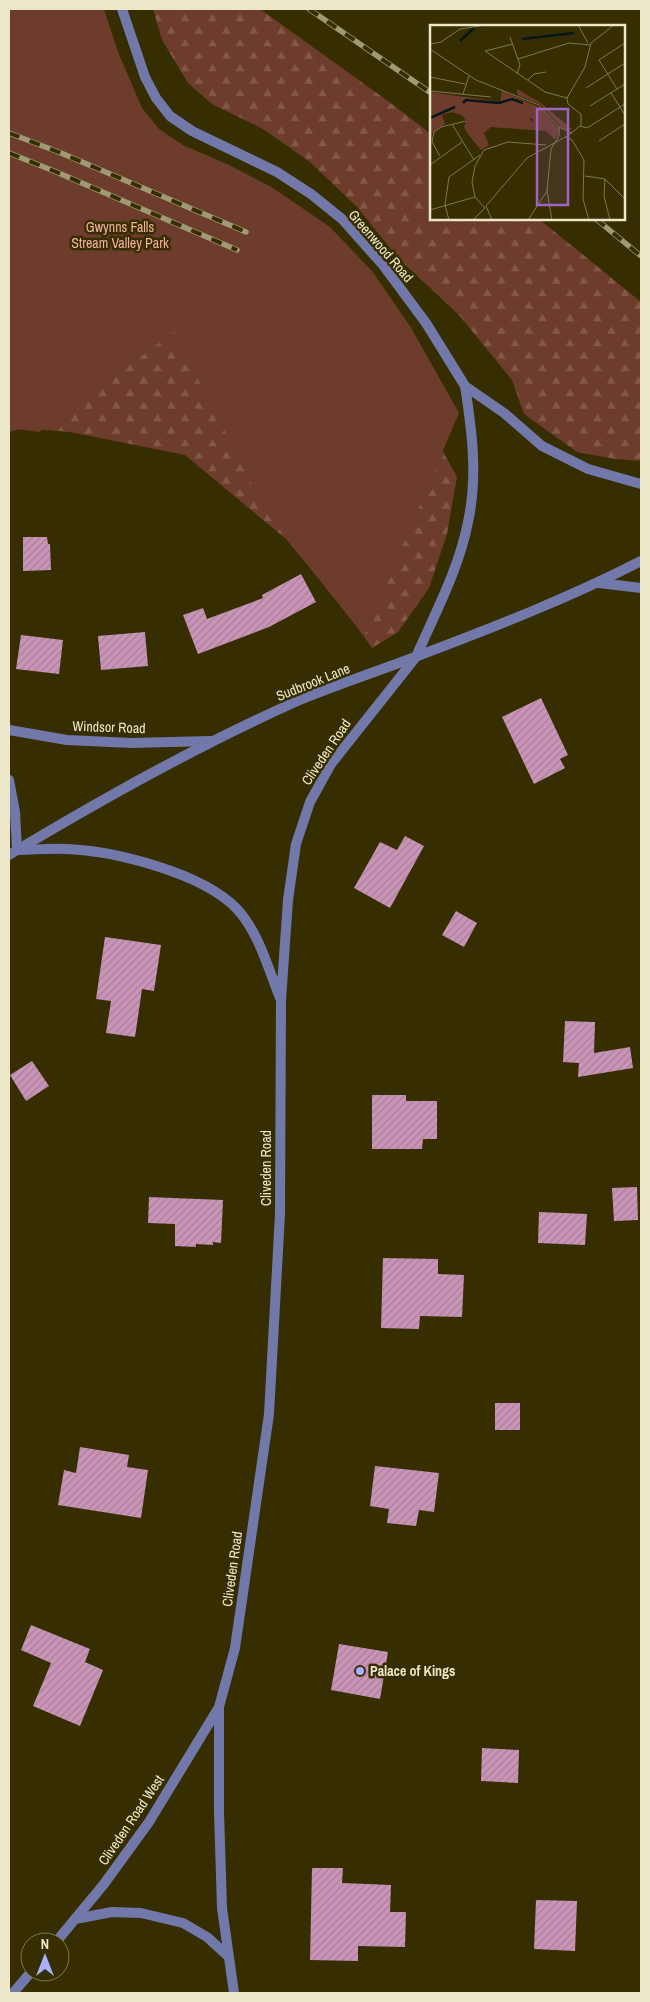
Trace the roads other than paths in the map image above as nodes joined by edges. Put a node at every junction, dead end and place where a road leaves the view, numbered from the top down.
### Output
1 (122, 9) edge
2 (465, 386) junction
3 (641, 484) edge
4 (641, 561) edge
5 (599, 582) junction
6 (641, 588) edge
7 (416, 657) junction
8 (9, 730) edge
9 (210, 741) junction
10 (9, 780) edge
11 (13, 853) edge
12 (281, 1000) junction
13 (219, 1707) junction
14 (75, 1919) junction
15 (64, 1932) edge
16 (228, 1956) junction
17 (22, 1982) edge
18 (13, 1993) edge
19 (234, 1993) edge

1 - 2 street, Greenwood Road
2 - 3 street, Greenwood Road
2 - 7 street, Cliveden Road
4 - 5 street, Sudbrook Lane
5 - 6 street
5 - 7 street, Sudbrook Lane
7 - 9 street, Sudbrook Lane
7 - 12 street, Cliveden Road
8 - 9 street, Windsor Road
9 - 11 street, Sudbrook Lane
10 - 11 street
11 - 12 street
12 - 13 street, Cliveden Road
13 - 14 street, Cliveden Road West
13 - 16 street, Cliveden Road
14 - 15 street, Cliveden Road West
14 - 16 street
16 - 19 street, Cliveden Road
17 - 18 street

